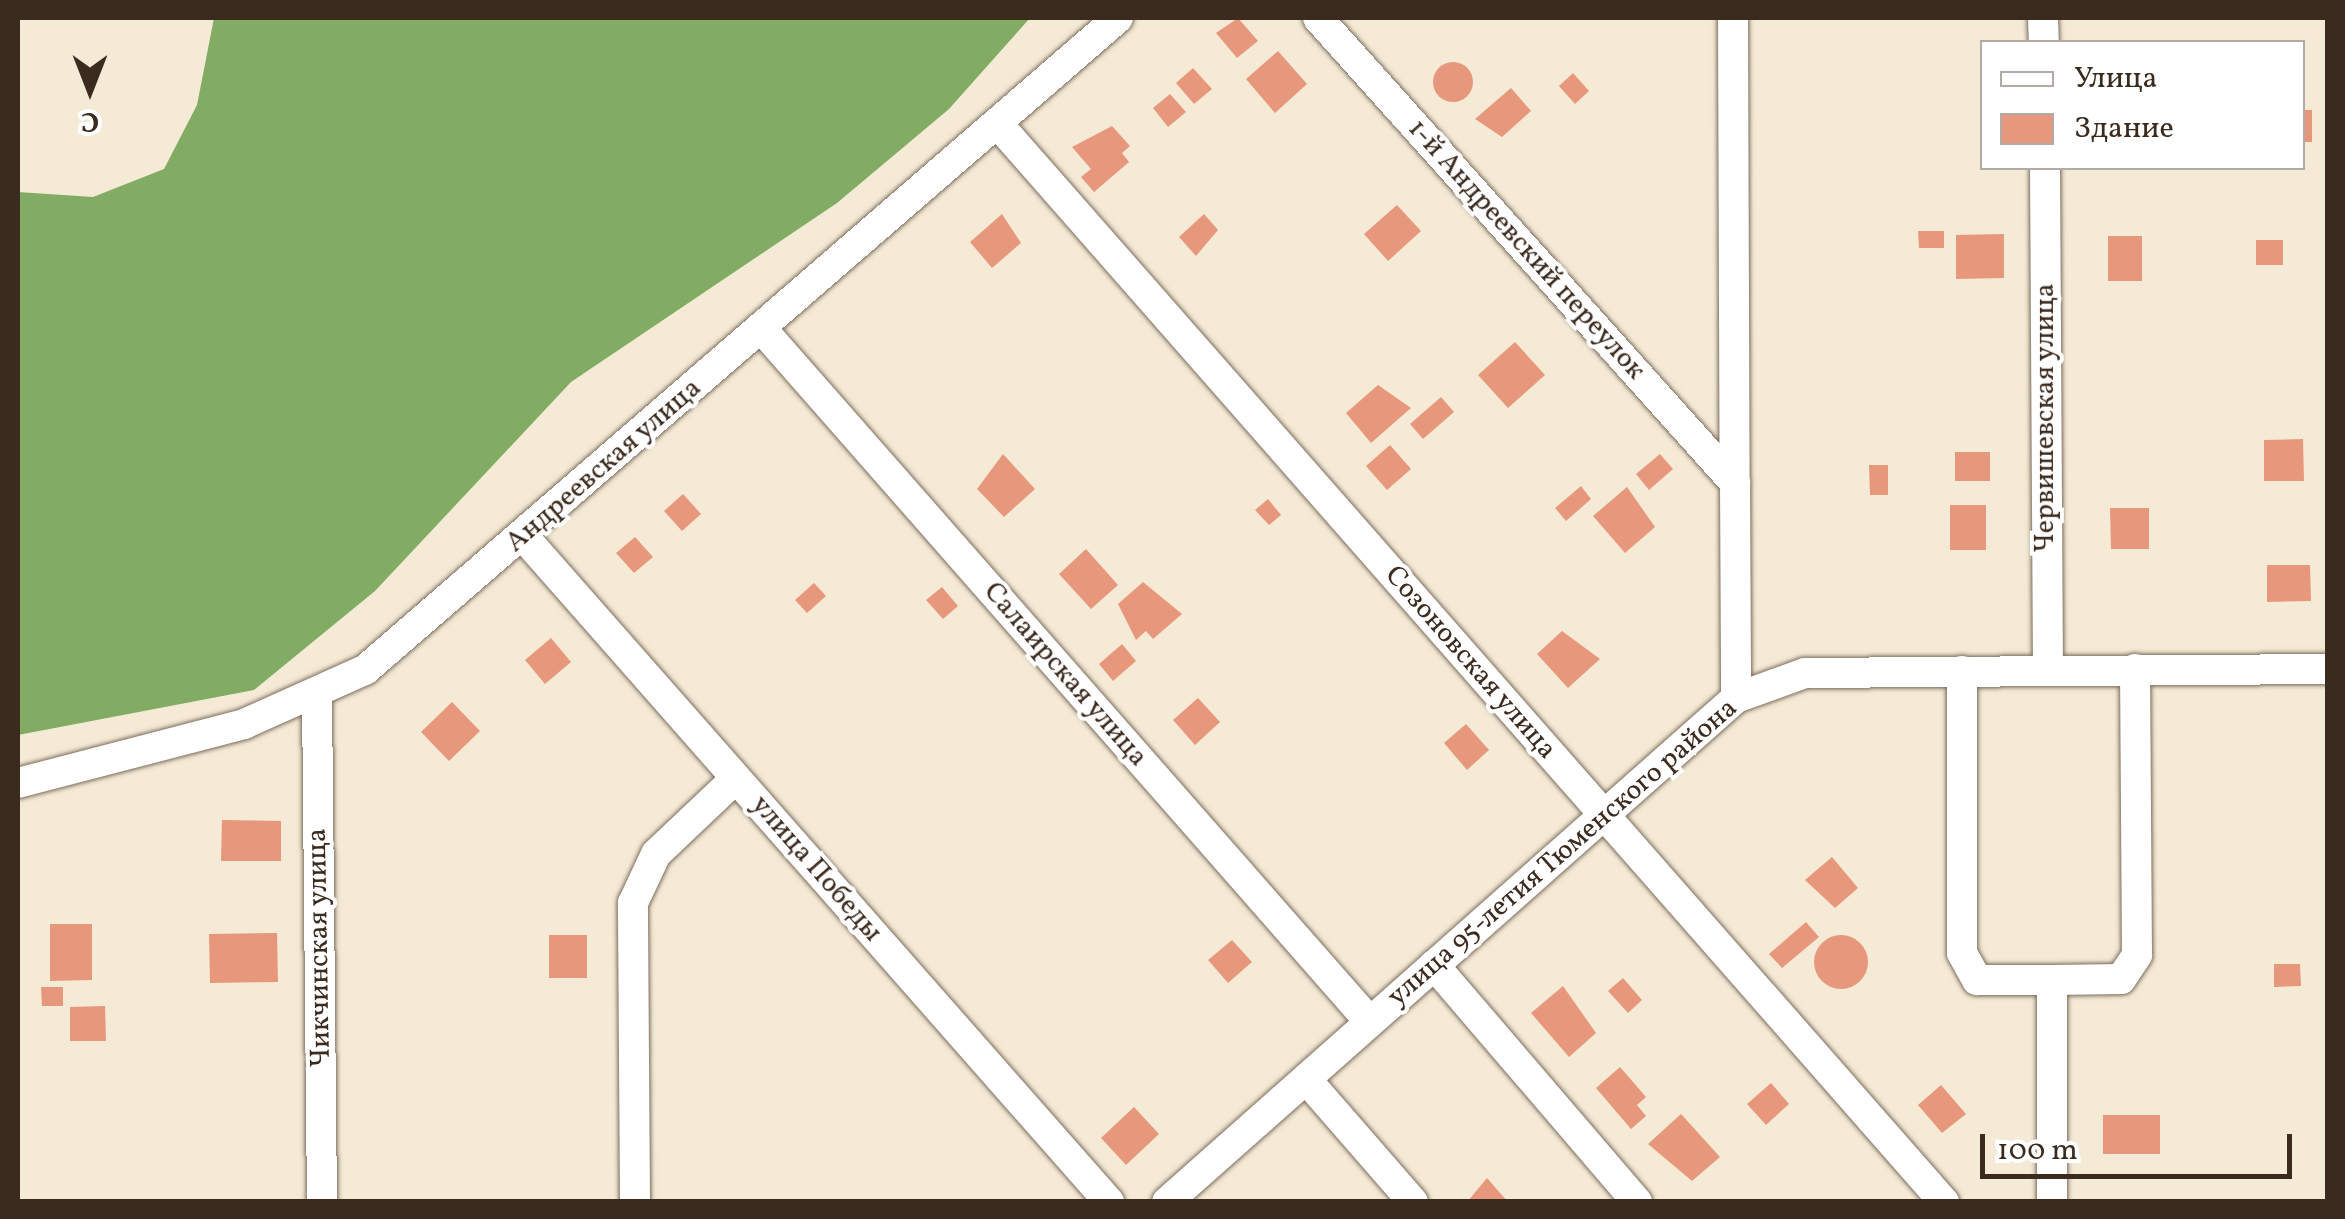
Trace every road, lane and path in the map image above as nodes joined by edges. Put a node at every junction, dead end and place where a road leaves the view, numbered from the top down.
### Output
1 (1118, 18) edge
2 (1318, 18) edge
3 (1733, 18) edge
4 (997, 124) junction
5 (2044, 170) edge
6 (760, 328) junction
7 (1735, 482) junction
8 (524, 537) junction
9 (2048, 669) junction
10 (2135, 669) junction
11 (2328, 669) edge
12 (1962, 671) junction
13 (318, 694) junction
14 (1736, 698) junction
15 (736, 778) junction
16 (18, 783) edge
17 (1603, 815) junction
18 (1434, 965) junction
19 (2052, 980) junction
20 (1370, 1022) junction
21 (1306, 1078) junction
22 (322, 1202) edge
23 (635, 1202) edge
24 (1109, 1202) edge
25 (1168, 1202) edge
26 (1413, 1202) edge
27 (1637, 1202) edge
28 (1944, 1202) edge
29 (2052, 1202) edge

1 - 4 street, Андреевская улица
2 - 7 street, 1-й Андреевский переулок
3 - 7 street
4 - 6 street, Андреевская улица
4 - 17 street, Созоновская улица
5 - 9 street, Червишевская улица
6 - 8 street, Андреевская улица
6 - 20 street, Салаирская улица
7 - 14 street
8 - 13 street, Андреевская улица
8 - 15 street, улица Победы
9 - 10 street, улица 95-летия Тюменского района
9 - 12 street, улица 95-летия Тюменского района
10 - 11 street, улица 95-летия Тюменского района
10 - 19 street
12 - 14 street, улица 95-летия Тюменского района
12 - 19 street
13 - 16 street, Андреевская улица
13 - 22 street, Чикчинская улица
14 - 17 street, улица 95-летия Тюменского района
15 - 23 street
15 - 24 street, улица Победы
17 - 18 street, улица 95-летия Тюменского района
17 - 28 street, Созоновская улица
18 - 20 street, улица 95-летия Тюменского района
18 - 27 street
19 - 29 street
20 - 21 street, улица 95-летия Тюменского района
21 - 25 street, улица 95-летия Тюменского района
21 - 26 street

